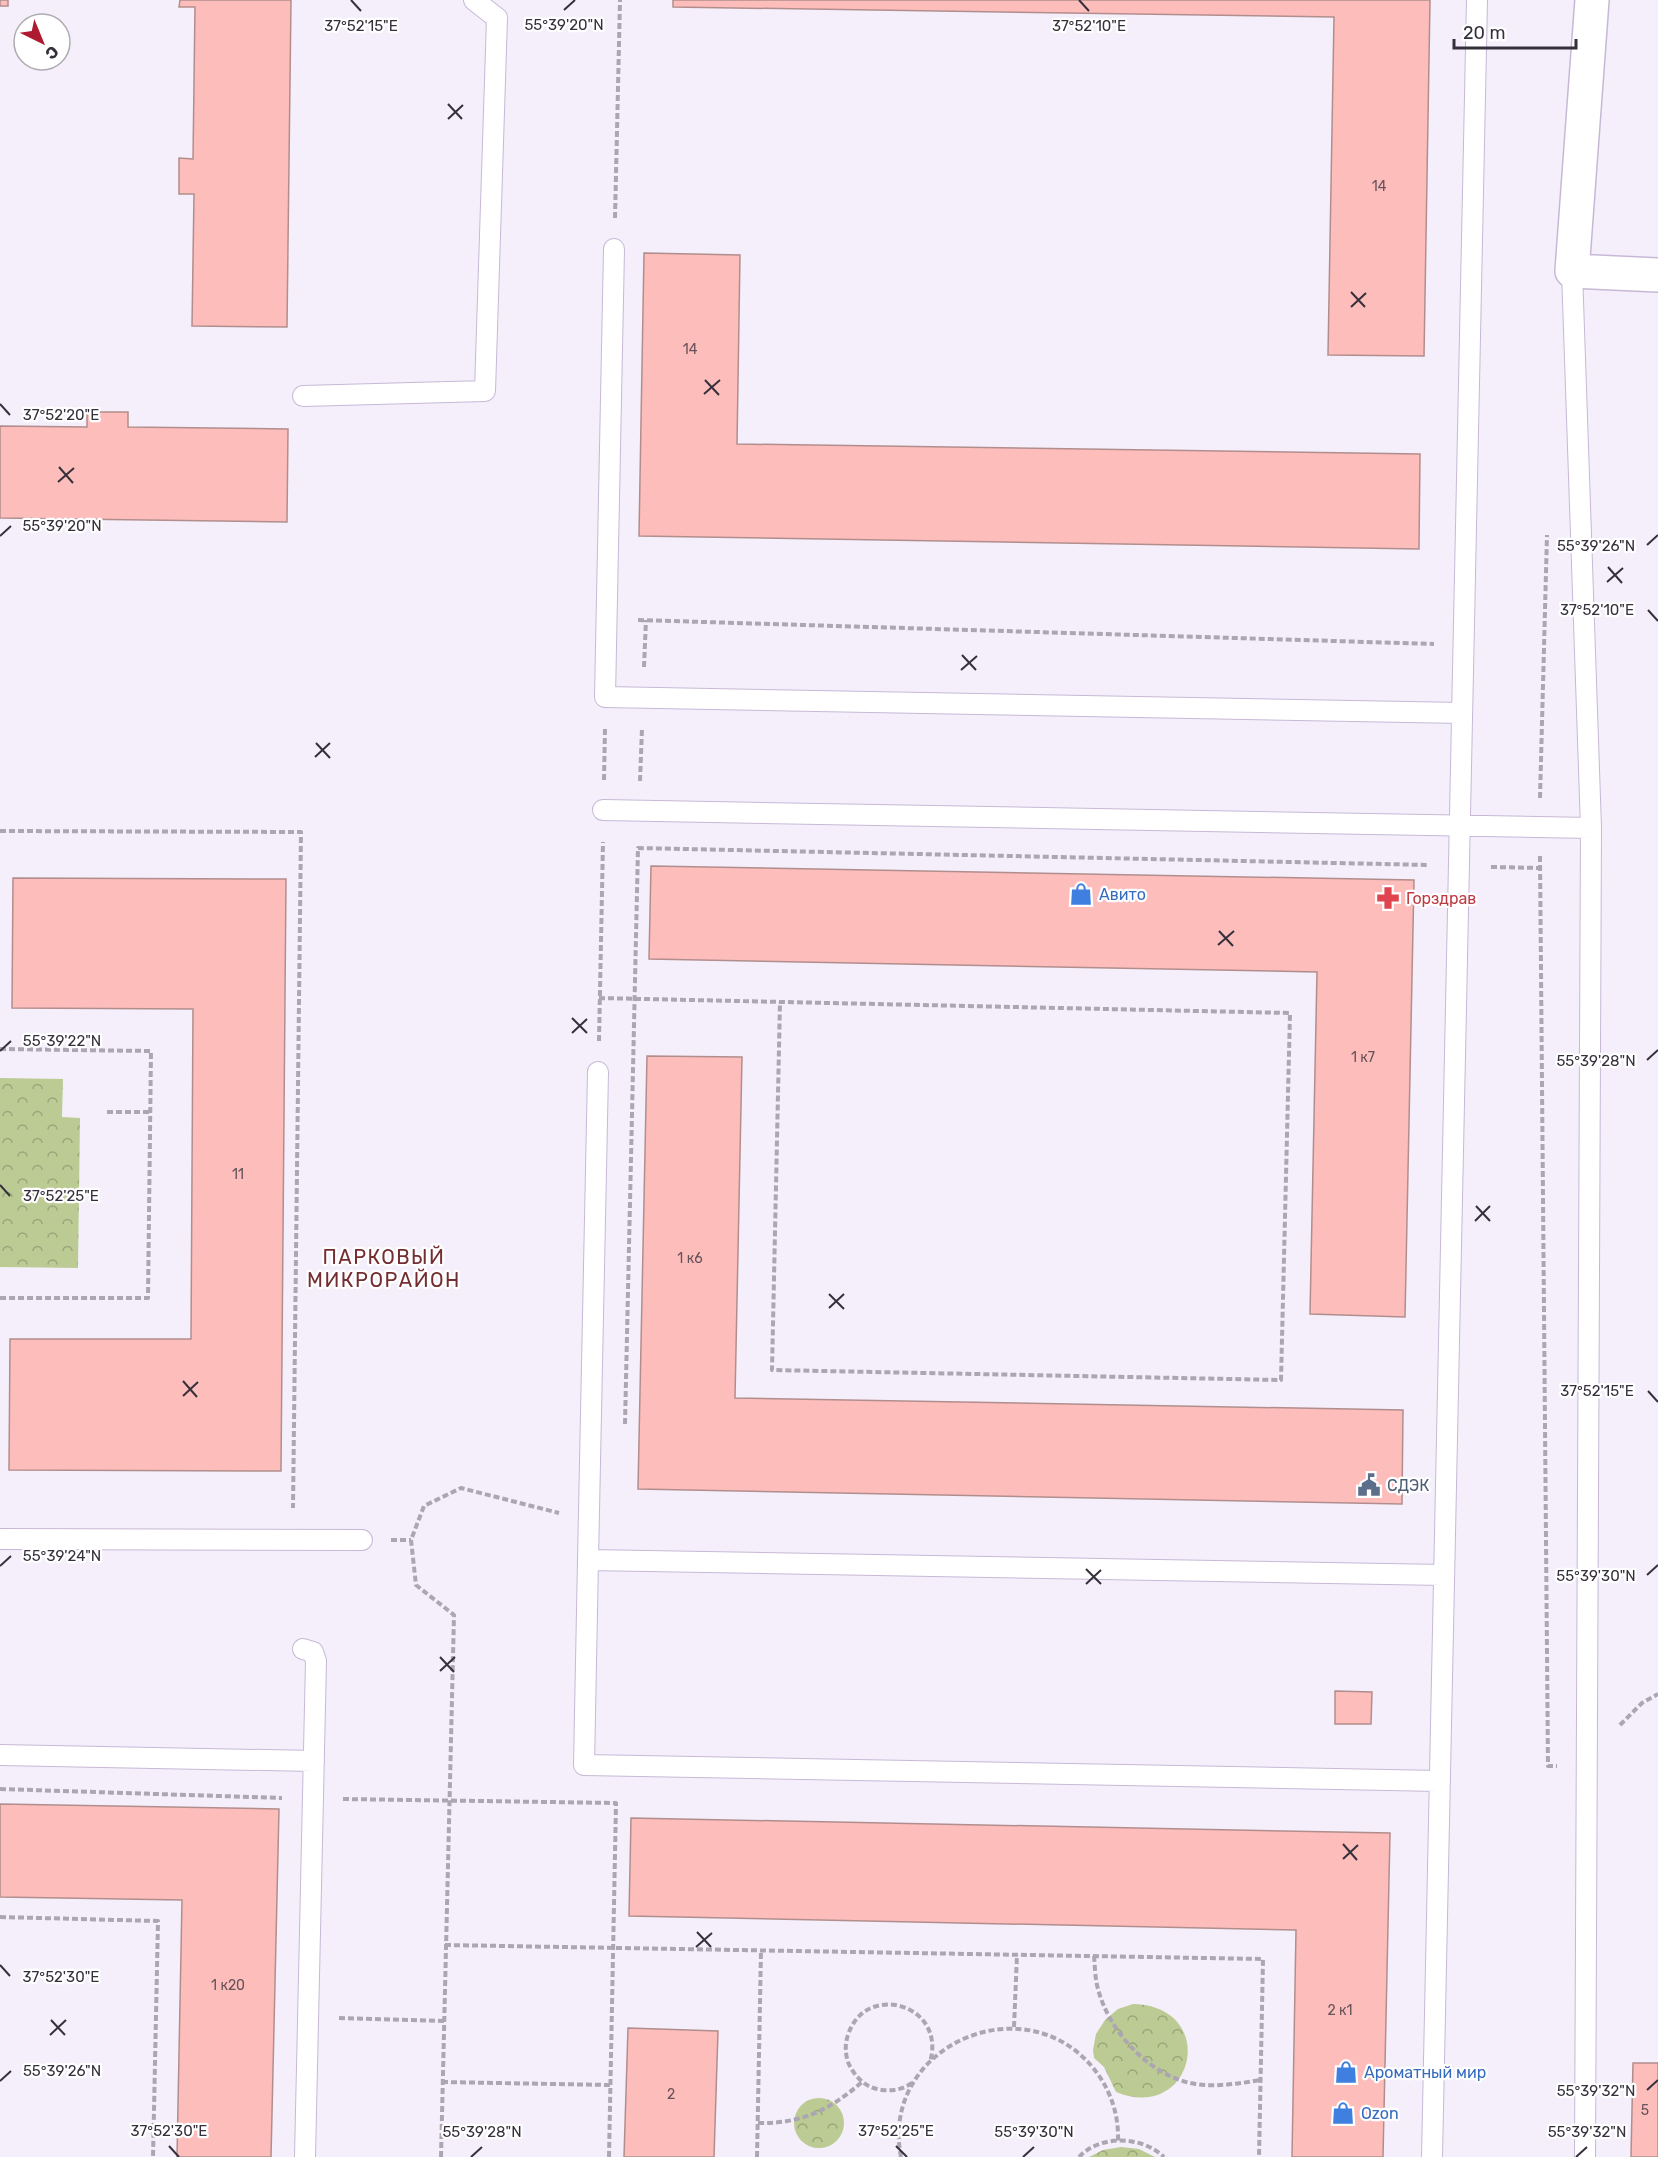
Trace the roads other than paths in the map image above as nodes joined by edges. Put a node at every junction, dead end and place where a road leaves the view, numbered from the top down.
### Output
1 (474, 0) edge
2 (1477, 0) edge
3 (1592, 0) edge
4 (615, 249) road end
5 (1572, 271) junction
6 (1658, 275) edge
7 (303, 396) dead end
8 (1462, 713) junction
9 (603, 810) road end
10 (1460, 826) junction
11 (1591, 828) junction
12 (598, 1072) road end
13 (0, 1539) edge
14 (362, 1540) dead end
15 (588, 1560) junction
16 (1444, 1575) junction
17 (303, 1649) dead end
18 (0, 1755) edge
19 (314, 1761) junction
20 (1440, 1781) junction
21 (305, 2157) edge
22 (1432, 2157) edge
23 (1585, 2157) edge

1 - 7 lane
2 - 8 lane
3 - 5 street
4 - 8 lane
5 - 6 street
5 - 11 lane
8 - 10 lane
9 - 10 lane
10 - 11 lane
10 - 16 lane
11 - 23 lane
12 - 15 lane
13 - 14 lane
15 - 16 lane
15 - 20 lane
16 - 20 lane
17 - 19 lane
18 - 19 lane
19 - 21 lane
20 - 22 lane

